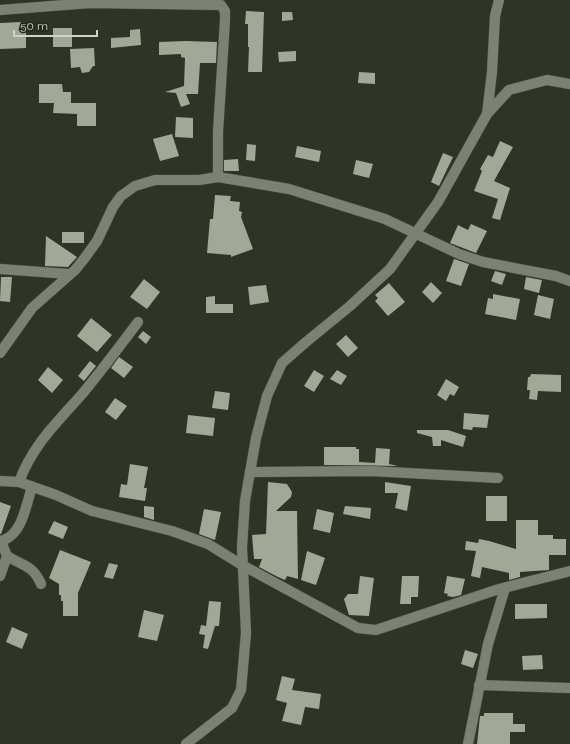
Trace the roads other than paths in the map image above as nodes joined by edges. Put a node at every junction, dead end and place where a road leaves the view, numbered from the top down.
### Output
1 (499, 0) edge
2 (0, 10) edge
3 (570, 84) edge
4 (487, 114) junction
5 (218, 177) junction
6 (414, 234) junction
7 (0, 269) edge
8 (69, 274) junction
9 (570, 281) edge
10 (138, 322) dead end
11 (0, 353) edge
12 (250, 472) junction
13 (498, 478) dead end
14 (0, 481) edge
15 (19, 482) junction
16 (32, 487) junction
17 (1, 541) edge
18 (7, 556) junction
19 (242, 565) junction
20 (570, 571) edge
21 (0, 576) edge
22 (41, 584) dead end
23 (505, 588) junction
24 (479, 685) junction
25 (570, 688) edge
26 (186, 744) edge
27 (468, 744) edge

1 - 4 street
2 - 5 street
3 - 4 street
4 - 6 street
5 - 6 street
5 - 8 street
6 - 9 street
6 - 12 street
7 - 8 street
8 - 11 street
10 - 15 street
12 - 13 street
12 - 19 street
14 - 15 street
15 - 16 street
16 - 17 street
16 - 19 street
17 - 18 street
18 - 21 street
18 - 22 street
19 - 23 street
19 - 26 street
20 - 23 street
23 - 24 street
24 - 25 street
24 - 27 street

